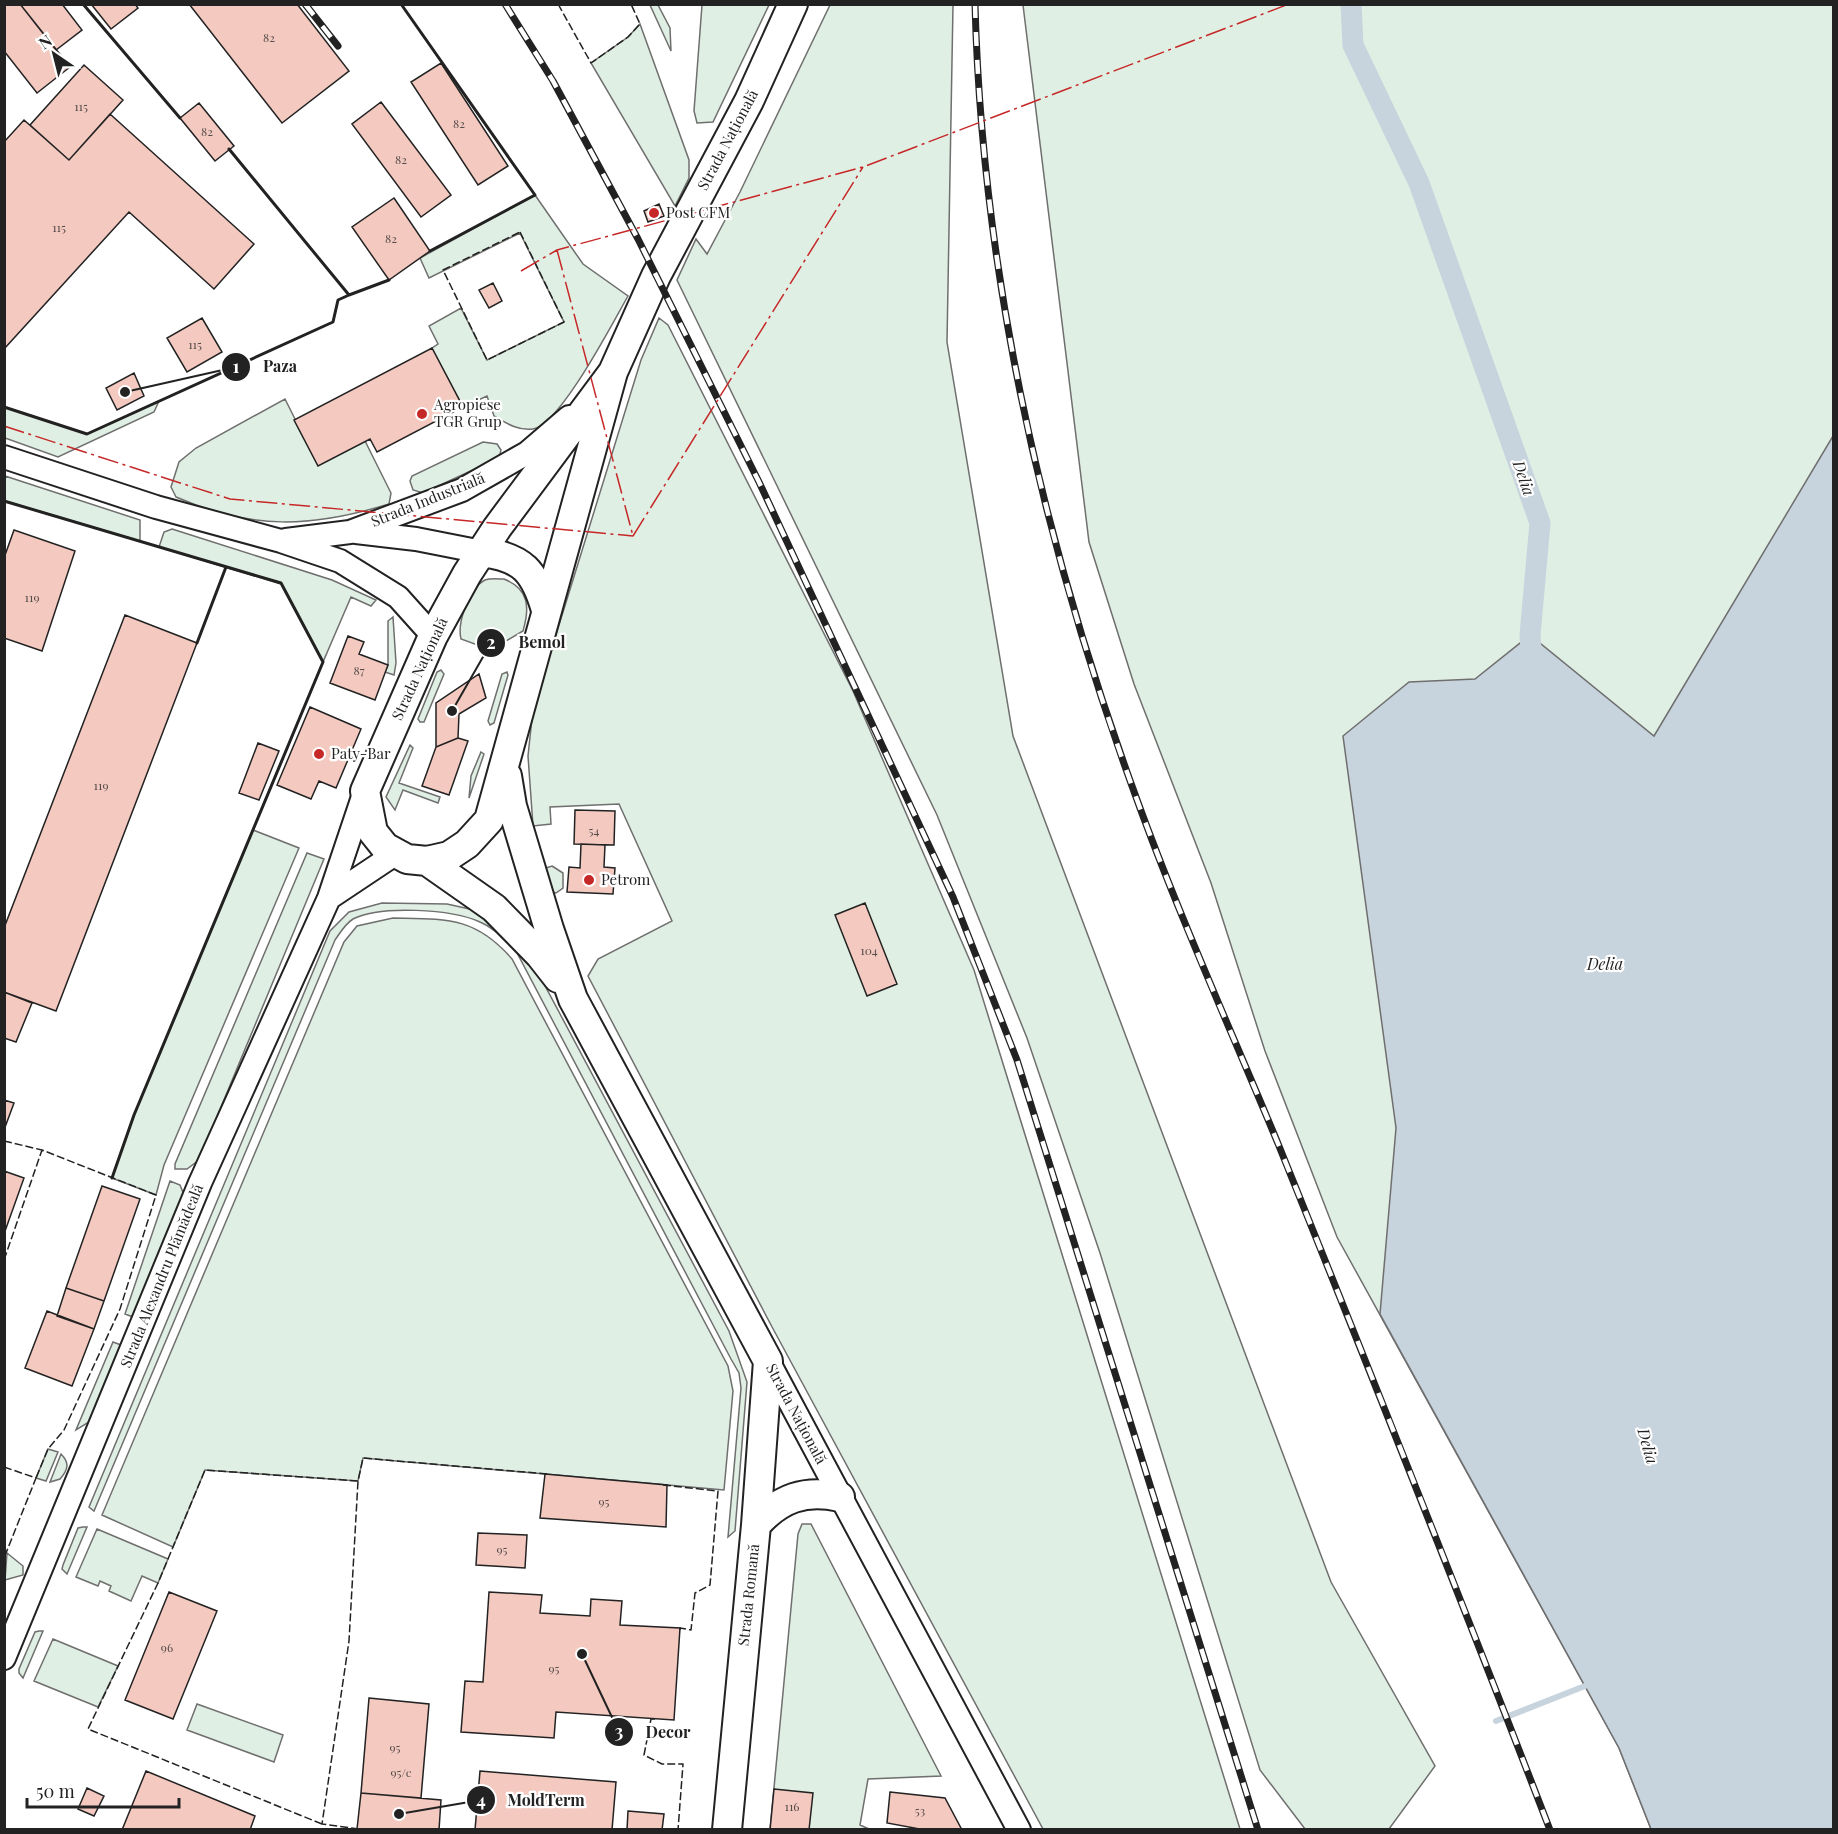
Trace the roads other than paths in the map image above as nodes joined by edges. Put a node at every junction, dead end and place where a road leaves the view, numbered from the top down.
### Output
1 (793, 4) edge
2 (614, 372) junction
3 (4, 457) edge
4 (350, 532) junction
5 (281, 541) junction
6 (482, 552) junction
7 (546, 610) junction
8 (433, 636) junction
9 (505, 760) junction
10 (365, 791) junction
11 (395, 854) junction
12 (427, 861) junction
13 (329, 898) junction
14 (573, 999) junction
15 (768, 1361) junction
16 (840, 1497) junction
17 (756, 1525) junction
18 (4, 1658) edge
19 (727, 1830) edge
20 (1019, 1830) edge

1 - 2 main road, Strada Națională
2 - 4 street, Strada Industrială
2 - 6 main road, Strada Națională
2 - 7 main road, Strada Națională
3 - 5 street, Strada Industrială
4 - 5 street, Strada Industrială
4 - 6 street, Strada Industrială
5 - 8 street, Strada Industrială
6 - 7 main road
6 - 8 main road, Strada Națională
7 - 9 main road, Strada Națională
8 - 10 main road, Strada Națională
9 - 12 main road, Strada Națională
9 - 14 main road, Strada Națională
10 - 11 main road
10 - 13 street, Strada Alexandru Plămădeală
11 - 12 main road, Strada Națională
11 - 13 street
12 - 14 main road, Strada Națională
13 - 18 street, Strada Alexandru Plămădeală
14 - 15 main road, Strada Națională
15 - 16 street, Strada Națională
15 - 17 main road, Strada Romană
16 - 17 main road
16 - 20 street, Strada Națională
17 - 19 main road, Strada Romană

